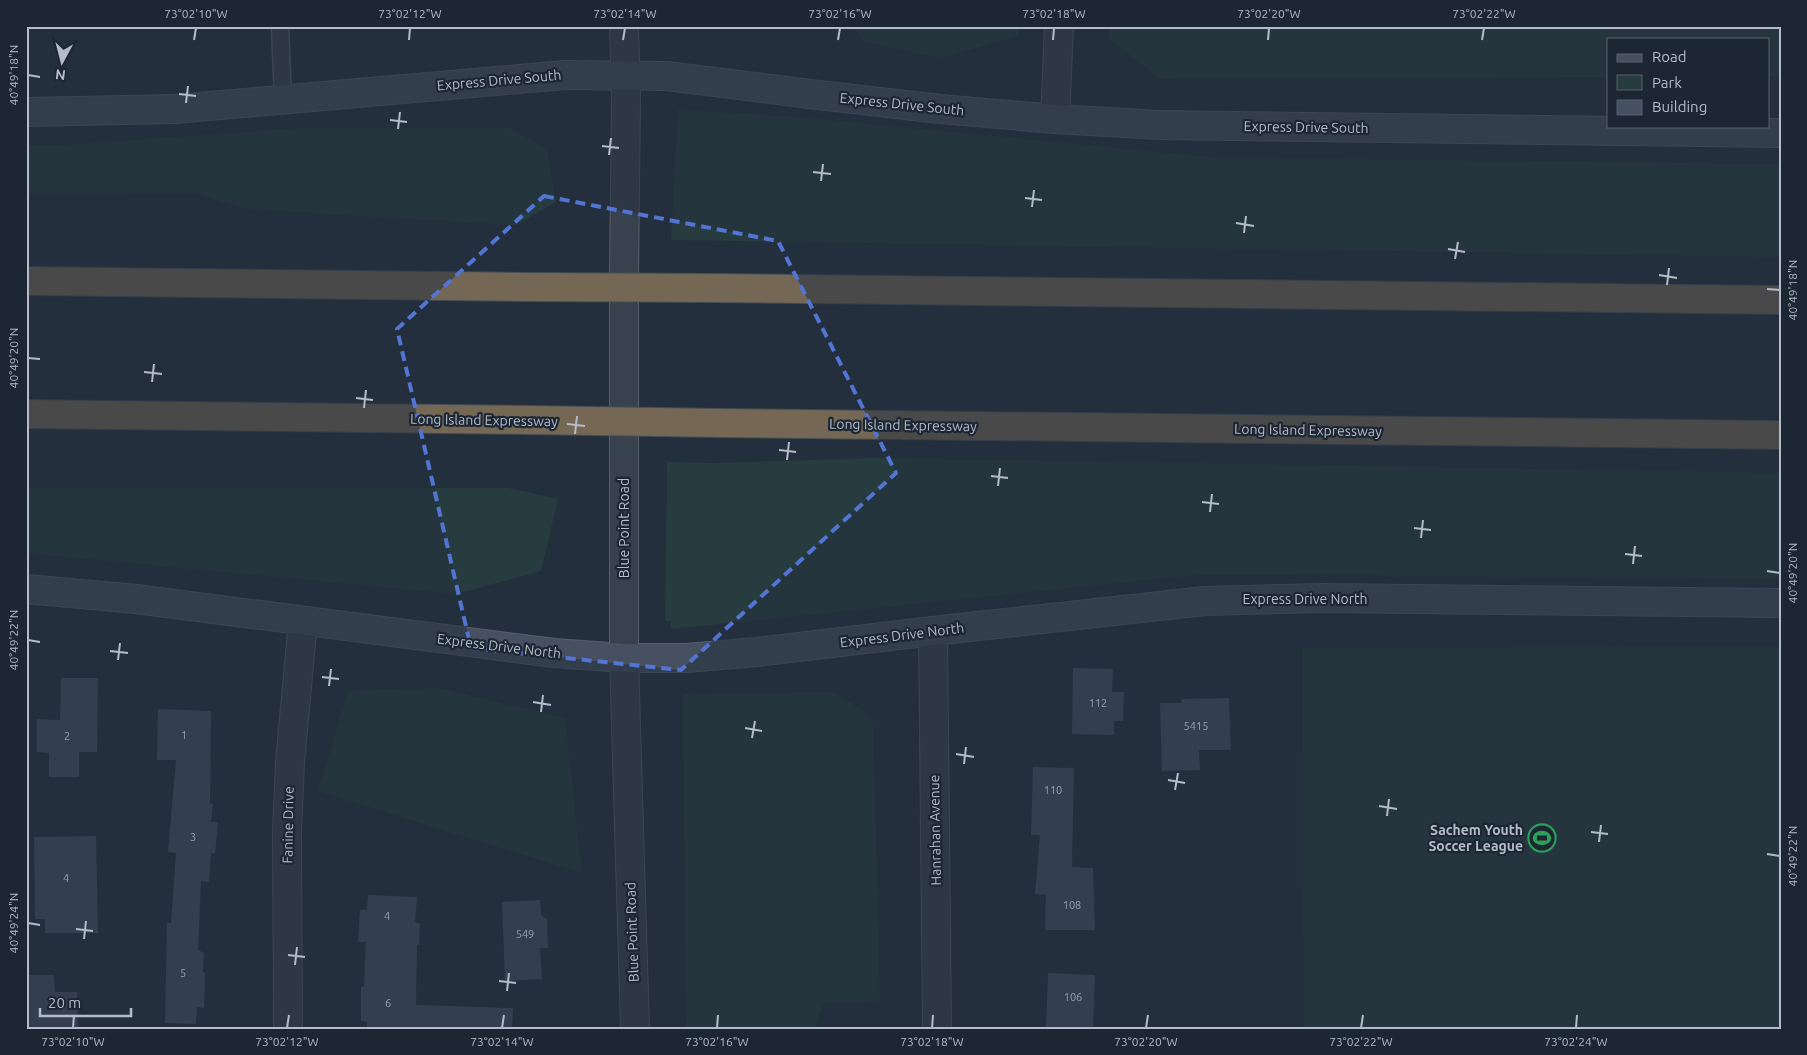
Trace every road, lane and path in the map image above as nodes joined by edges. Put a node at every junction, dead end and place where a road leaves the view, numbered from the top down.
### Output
1 (280, 26) edge
2 (624, 26) edge
3 (1059, 26) edge
4 (625, 74) junction
5 (283, 100) junction
6 (26, 112) edge
7 (1055, 119) junction
8 (1781, 133) edge
9 (26, 281) edge
10 (1781, 300) edge
11 (26, 414) edge
12 (1781, 435) edge
13 (26, 589) edge
14 (1781, 603) edge
15 (303, 621) junction
16 (933, 631) junction
17 (624, 658) junction
18 (288, 1029) edge
19 (635, 1029) edge
20 (937, 1029) edge

1 - 5 lane
2 - 4 street, Blue Point Road
3 - 7 street
4 - 5 main road, Express Drive South
4 - 7 main road, Express Drive South
4 - 17 street, Blue Point Road
5 - 6 main road, Express Drive South
7 - 8 main road, Express Drive South
9 - 10 highway, bridge
11 - 12 highway, Long Island Expressway, bridge
13 - 15 main road, Express Drive North
14 - 16 main road, Express Drive North
15 - 17 main road, Express Drive North
15 - 18 street, Fanine Drive
16 - 17 main road, Express Drive North
16 - 20 street, Hanrahan Avenue
17 - 19 street, Blue Point Road

